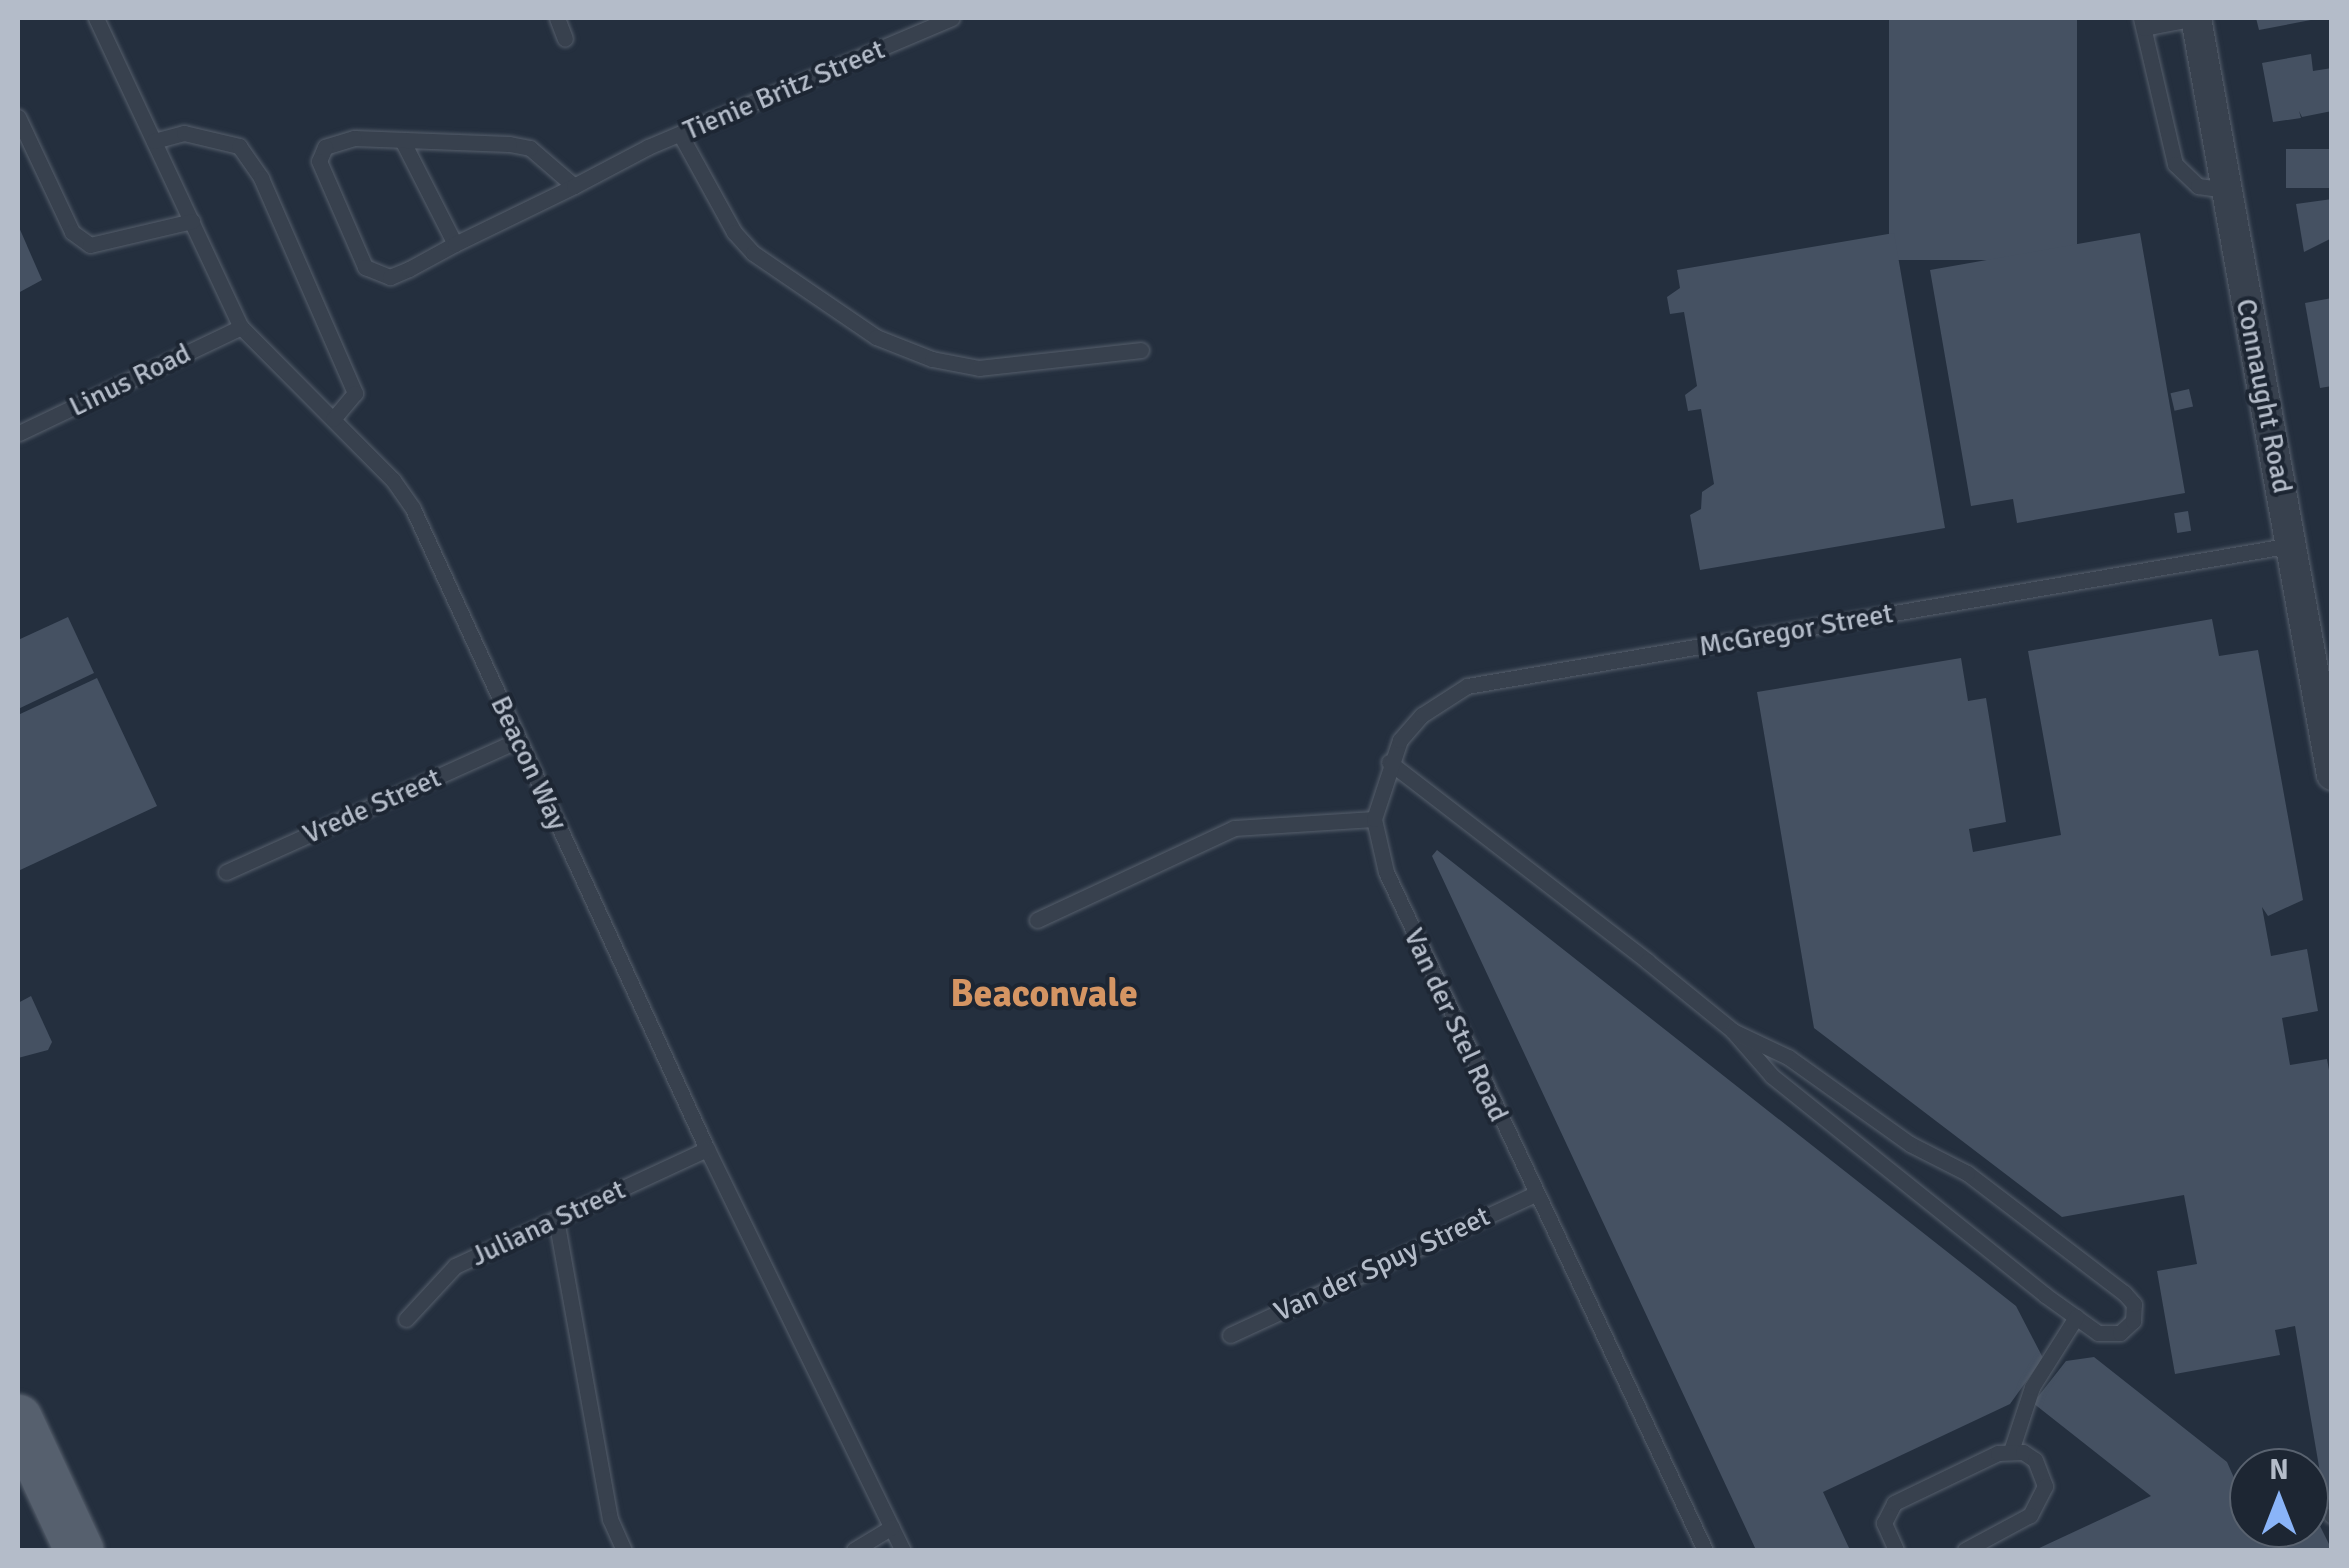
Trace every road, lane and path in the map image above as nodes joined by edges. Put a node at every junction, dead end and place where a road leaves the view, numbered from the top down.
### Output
1 (96, 18) edge
2 (557, 18) edge
3 (952, 18) edge
4 (2196, 18) edge
5 (2142, 23) edge
6 (565, 38) dead end
7 (18, 117) edge
8 (680, 134) junction
9 (154, 141) junction
10 (403, 142) junction
11 (574, 186) junction
12 (2225, 190) junction
13 (192, 221) junction
14 (455, 244) junction
15 (241, 326) junction
16 (1141, 350) dead end
17 (333, 419) junction
18 (19, 433) edge
19 (2292, 545) junction
20 (2317, 607) edge
21 (519, 740) junction
22 (1389, 762) junction
23 (2332, 775) edge
24 (1374, 818) junction
25 (226, 872) dead end
26 (1037, 920) dead end
27 (1733, 1031) junction
28 (708, 1149) junction
29 (1534, 1194) junction
30 (556, 1219) junction
31 (2076, 1318) junction
32 (406, 1319) dead end
33 (1230, 1335) dead end
34 (18, 1419) edge
35 (2010, 1451) junction
36 (892, 1528) junction
37 (1989, 1546) edge
38 (79, 1550) edge
39 (624, 1550) edge
40 (854, 1550) edge
41 (903, 1550) edge
42 (1706, 1550) edge
43 (1896, 1550) edge
44 (1964, 1550) edge

1 - 9 lane, Beacon Way
2 - 6 lane
3 - 8 lane, Tienie Britz Street
4 - 5 lane
4 - 12 street, Connaught Road
5 - 12 lane
7 - 13 lane
8 - 11 lane, Tienie Britz Street
8 - 16 lane
9 - 13 lane, Beacon Way
9 - 17 lane
10 - 11 lane
10 - 14 lane
10 - 14 lane, Tienie Britz Street
11 - 14 lane, Tienie Britz Street
12 - 19 street, Connaught Road
13 - 15 lane, Beacon Way
15 - 17 lane, Beacon Way
15 - 18 lane, Linus Road
17 - 21 lane, Beacon Way
19 - 20 street, Connaught Road
19 - 22 lane, McGregor Street
20 - 23 street, Connaught Road
21 - 25 lane, Vrede Street
21 - 28 lane, Beacon Way
22 - 24 lane, McGregor Street
22 - 27 lane
24 - 26 lane
24 - 29 lane, Van der Stel Road
27 - 31 lane
27 - 31 lane
28 - 30 lane, Juliana Street
28 - 36 lane, Beacon Way
29 - 33 lane, Van der Spuy Street
29 - 42 lane, Van der Stel Road
30 - 32 lane, Juliana Street
30 - 39 lane
31 - 35 lane
34 - 38 main road
35 - 37 lane
35 - 43 lane
36 - 40 lane
36 - 41 lane, Beacon Way
37 - 44 lane

